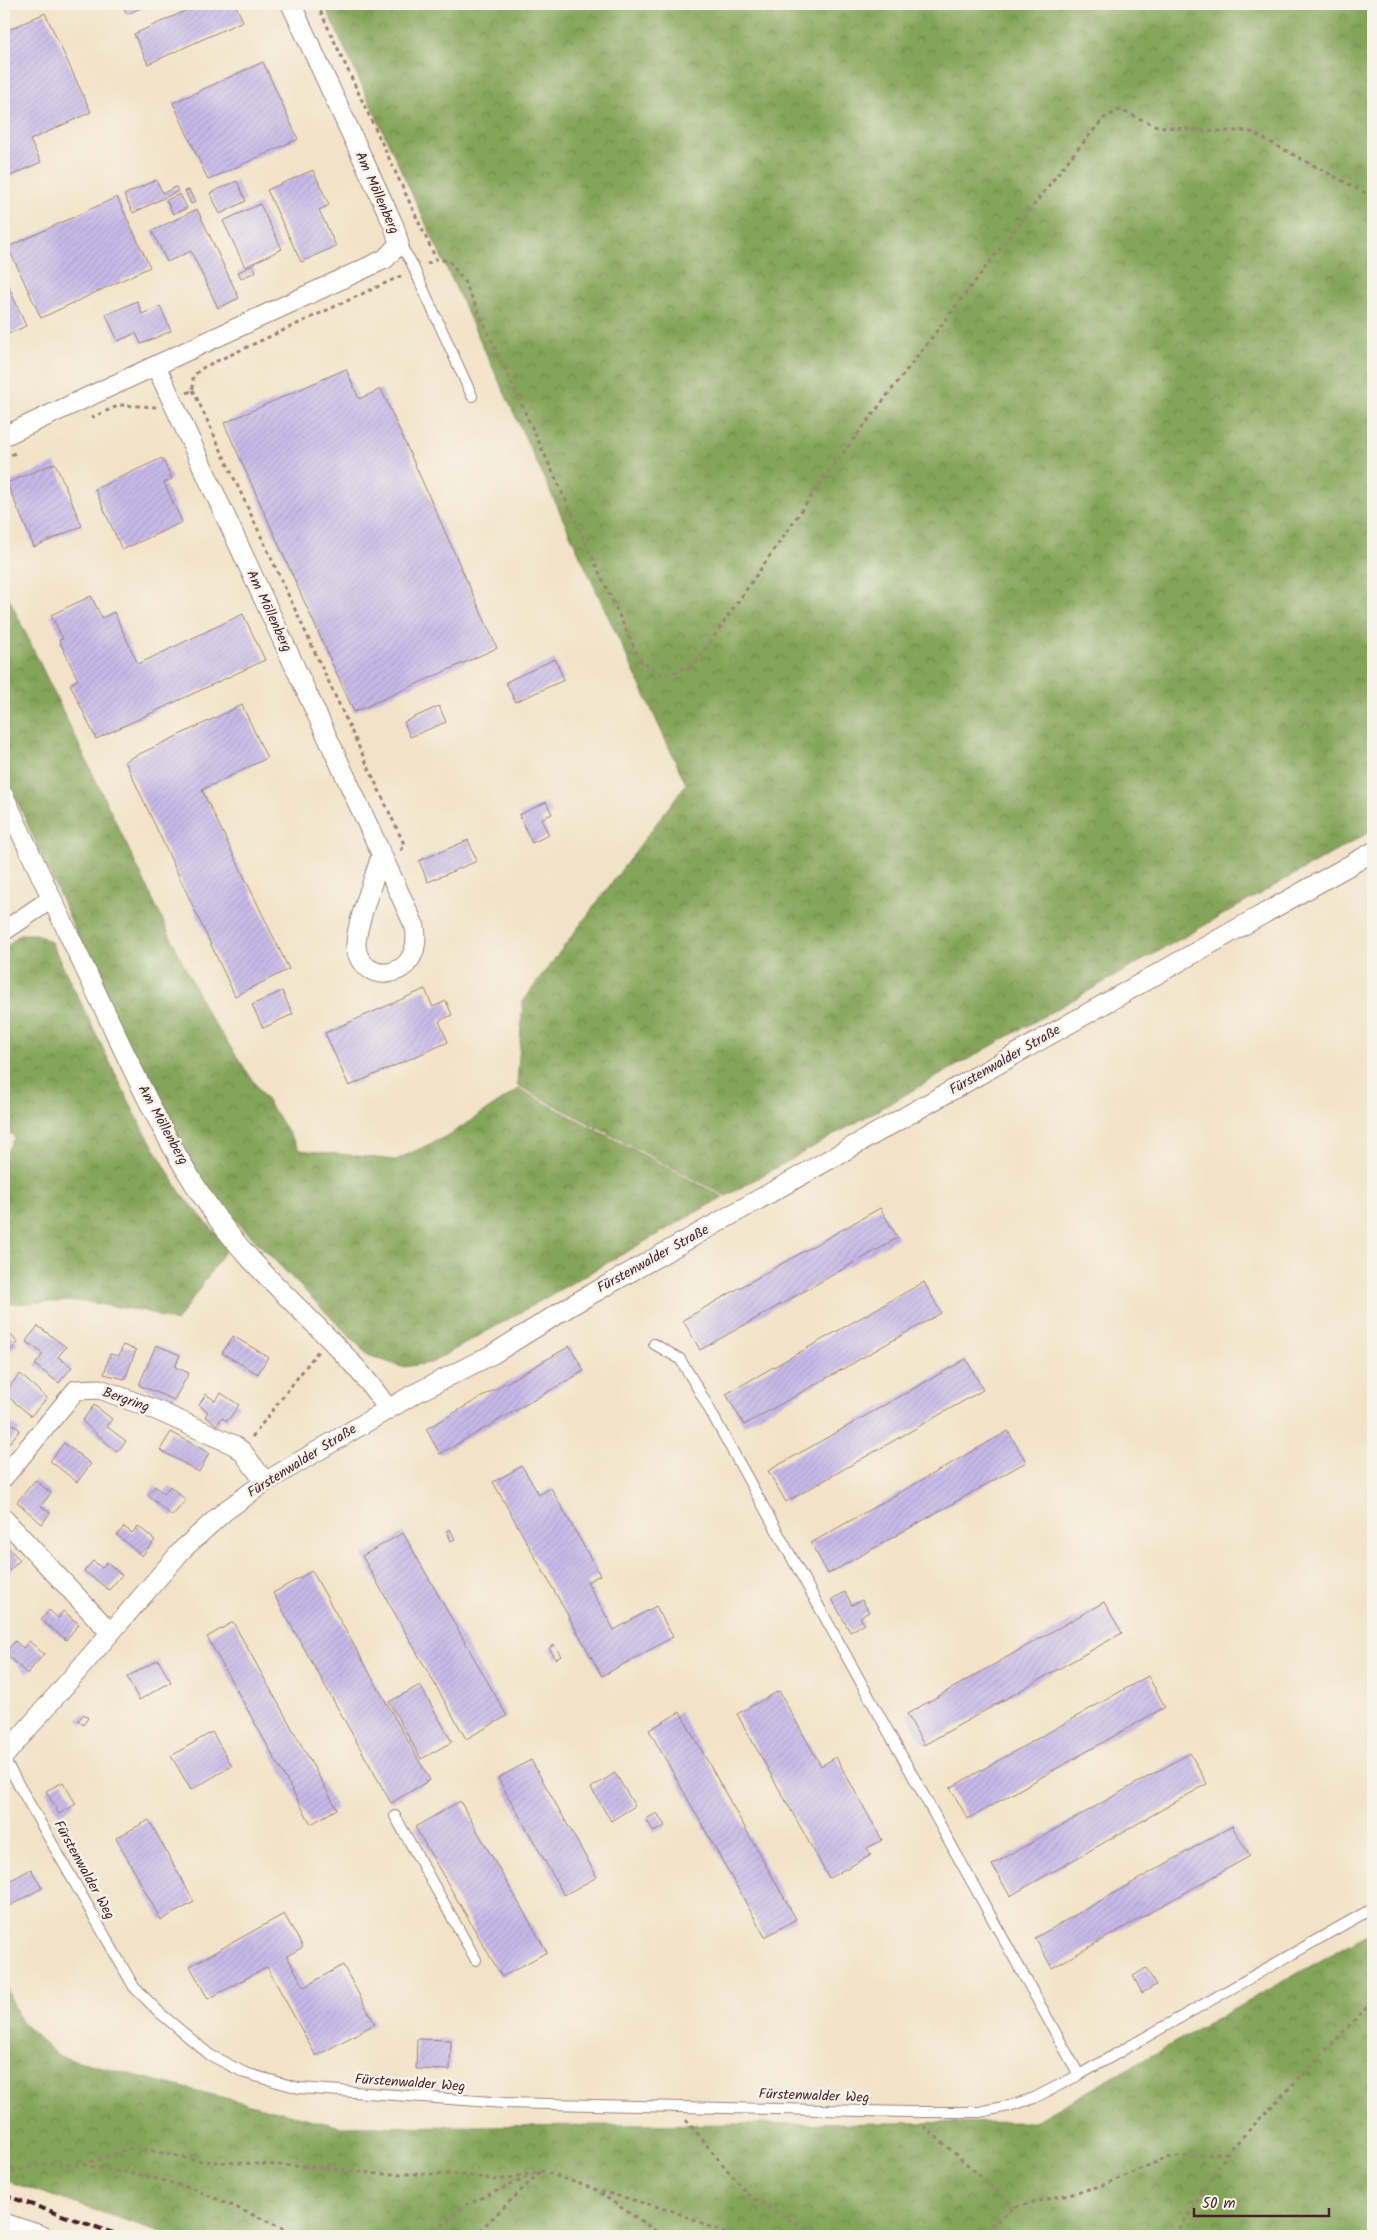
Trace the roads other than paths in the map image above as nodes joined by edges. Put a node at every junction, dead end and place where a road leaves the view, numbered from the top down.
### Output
1 (291, 4) edge
2 (399, 244) junction
3 (156, 366) junction
4 (472, 396) dead end
5 (4, 436) edge
6 (4, 796) edge
7 (1373, 852) edge
8 (383, 859) junction
9 (52, 899) junction
10 (4, 931) edge
11 (654, 1344) dead end
12 (388, 1409) junction
13 (4, 1478) edge
14 (264, 1482) junction
15 (4, 1519) edge
16 (110, 1632) junction
17 (4, 1758) edge
18 (395, 1816) dead end
19 (1373, 1908) edge
20 (476, 1960) dead end
21 (1079, 2075) junction
22 (4, 2223) edge
23 (43, 2236) edge

1 - 2 street, Am Möllenberg
2 - 3 street, Am Möllenberg
2 - 4 lane
3 - 5 street, Am Möllenberg
3 - 8 street, Am Möllenberg
6 - 9 street, Am Möllenberg
7 - 12 street, Fürstenwalder Straße
8 - 8 street, Am Möllenberg
9 - 10 street
9 - 12 street, Am Möllenberg
11 - 21 lane
12 - 14 street, Fürstenwalder Straße
13 - 14 street, Bergring
14 - 16 street, Fürstenwalder Straße
15 - 16 street
16 - 17 street, Fürstenwalder Straße
17 - 21 lane, Fürstenwalder Weg
18 - 20 lane
19 - 21 lane, Fürstenwalder Weg
22 - 23 street

